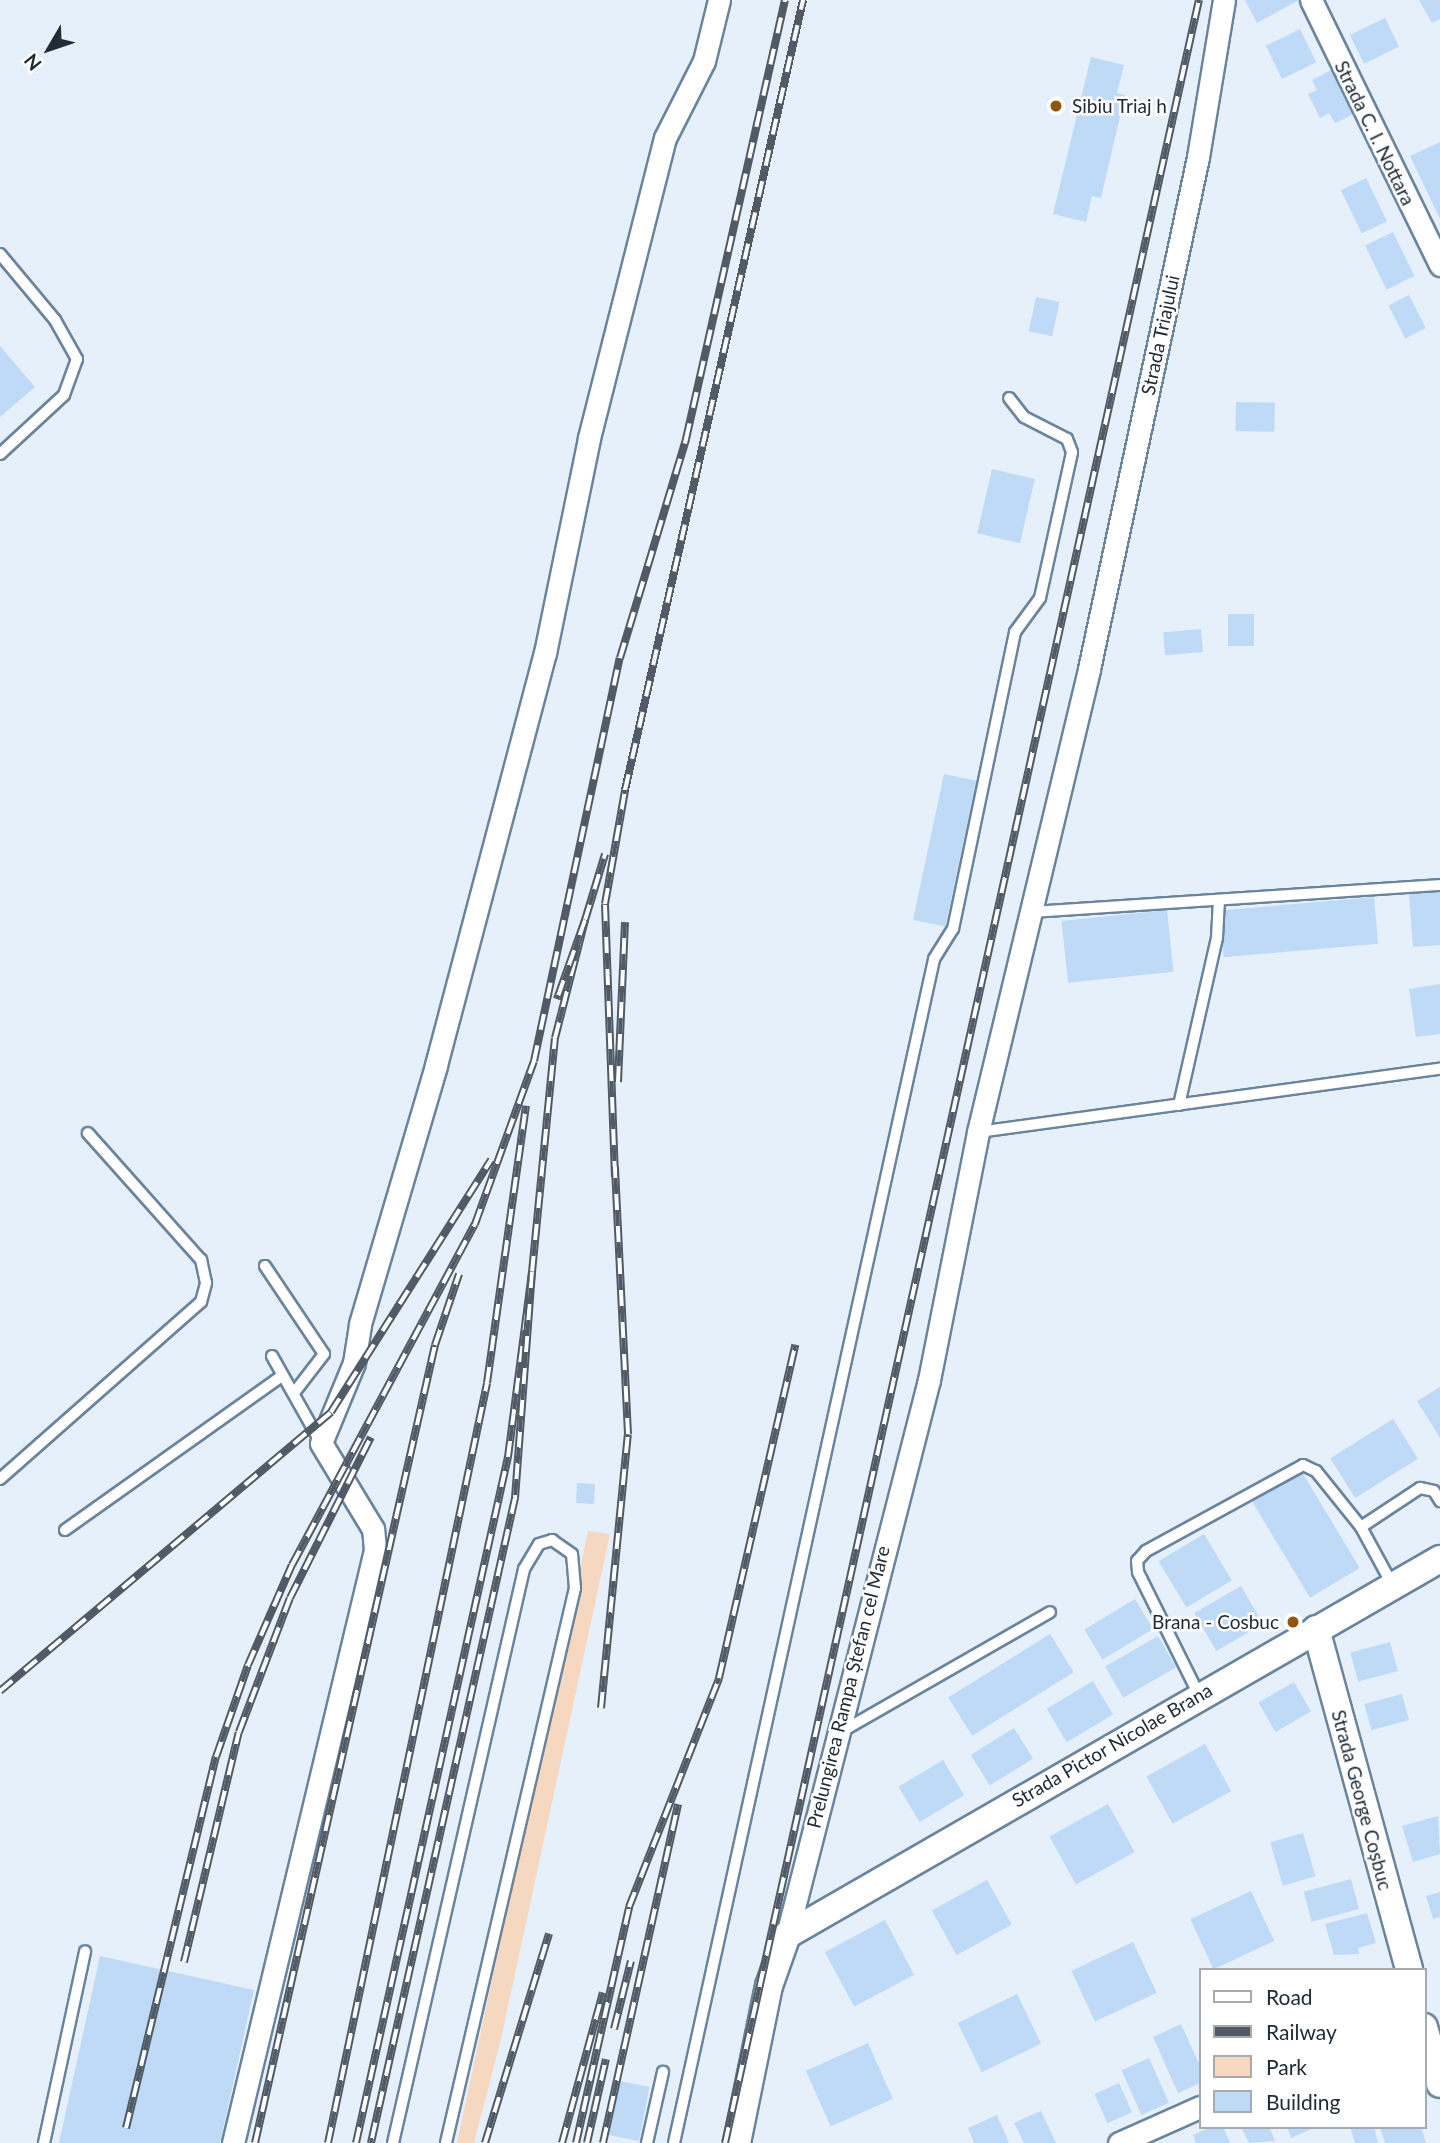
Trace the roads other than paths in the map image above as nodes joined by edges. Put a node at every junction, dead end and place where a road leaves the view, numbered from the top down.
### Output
1 (719, 0) edge
2 (1224, 0) edge
3 (1311, 0) edge
4 (0, 254) edge
5 (1440, 265) edge
6 (1009, 398) dead end
7 (0, 454) edge
8 (1440, 885) edge
9 (1219, 900) junction
10 (1033, 912) junction
11 (1440, 1069) edge
12 (1179, 1105) junction
13 (978, 1132) junction
14 (88, 1133) dead end
15 (265, 1265) dead end
16 (272, 1356) dead end
17 (283, 1375) junction
18 (294, 1393) junction
19 (321, 1443) junction
20 (0, 1479) edge
21 (1440, 1501) edge
22 (1361, 1527) junction
23 (65, 1530) dead end
24 (1440, 1559) edge
25 (1393, 1586) junction
26 (1050, 1612) dead end
27 (1316, 1629) junction
28 (1199, 1695) junction
29 (837, 1734) junction
30 (787, 1935) junction
31 (85, 1951) dead end
32 (1408, 1968) edge
33 (1426, 2034) edge
34 (663, 2071) dead end
35 (1440, 2084) edge
36 (1198, 2107) edge
37 (44, 2143) edge
38 (233, 2143) edge
39 (393, 2143) edge
40 (446, 2143) edge
41 (647, 2143) edge
42 (674, 2143) edge
43 (737, 2143) edge
44 (1119, 2143) edge

1 - 19 street
2 - 10 street, Strada Triajului
3 - 5 street, Strada C. I. Nottara
4 - 7 lane
6 - 42 lane
8 - 9 lane
9 - 10 lane
9 - 12 lane
10 - 13 street, Prelungirea Rampa Ștefan cel Mare
11 - 12 lane
12 - 13 lane
13 - 29 street, Prelungirea Rampa Ștefan cel Mare
14 - 20 lane
15 - 18 lane
16 - 17 lane
17 - 18 lane
17 - 23 lane
18 - 19 lane
19 - 38 street
21 - 22 lane
22 - 25 lane
22 - 28 lane
24 - 25 street, Strada Pictor Nicolae Brana
25 - 27 street, Strada Pictor Nicolae Brana
26 - 29 lane
27 - 28 street, Strada Pictor Nicolae Brana
27 - 32 street, Strada George Coșbuc
28 - 30 street, Strada Pictor Nicolae Brana
29 - 30 street, Prelungirea Rampa Ștefan cel Mare
30 - 43 street, Prelungirea Rampa Ștefan cel Mare
31 - 37 lane
33 - 35 street
34 - 41 lane
36 - 44 street
39 - 40 lane

